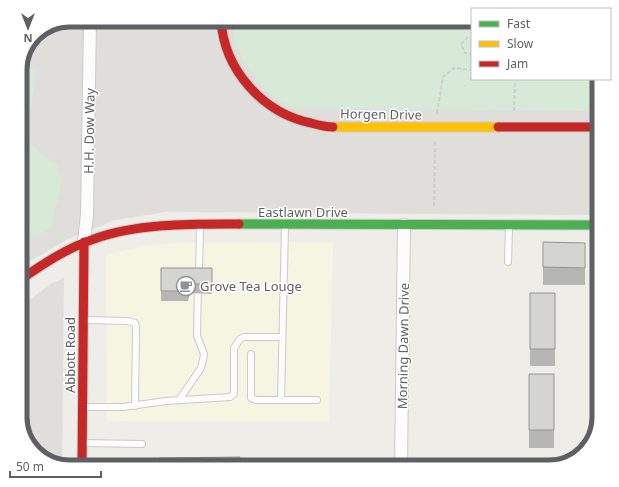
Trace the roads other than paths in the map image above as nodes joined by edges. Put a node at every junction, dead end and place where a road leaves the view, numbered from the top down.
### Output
1 (90, 27) edge
2 (223, 27) edge
3 (592, 127) edge
4 (200, 224) junction
5 (509, 224) junction
6 (285, 225) junction
7 (404, 225) junction
8 (592, 225) edge
9 (84, 242) junction
10 (508, 262) dead end
11 (27, 275) edge
12 (83, 320) junction
13 (282, 337) junction
14 (250, 354) dead end
15 (179, 400) junction
16 (281, 400) junction
17 (317, 400) dead end
18 (135, 406) junction
19 (83, 407) junction
20 (82, 443) junction
21 (142, 444) dead end
22 (82, 460) edge
23 (401, 460) edge

1 - 9 street, H.H. Dow Way
2 - 3 street, Horgen Drive
4 - 6 street, Eastlawn Drive
4 - 9 street, Eastlawn Drive
4 - 15 lane
5 - 7 street, Eastlawn Drive
5 - 8 street, Eastlawn Drive
5 - 10 lane
6 - 7 street, Eastlawn Drive
6 - 13 lane
7 - 23 street, Morning Dawn Drive
9 - 11 street, Eastlawn Drive
9 - 12 street, Abbott Road
12 - 18 lane
12 - 19 street, Abbott Road
13 - 15 lane
13 - 16 lane
14 - 16 lane
15 - 18 lane
16 - 17 lane
18 - 19 lane
19 - 20 street, Abbott Road
20 - 21 lane
20 - 22 street, Abbott Road

